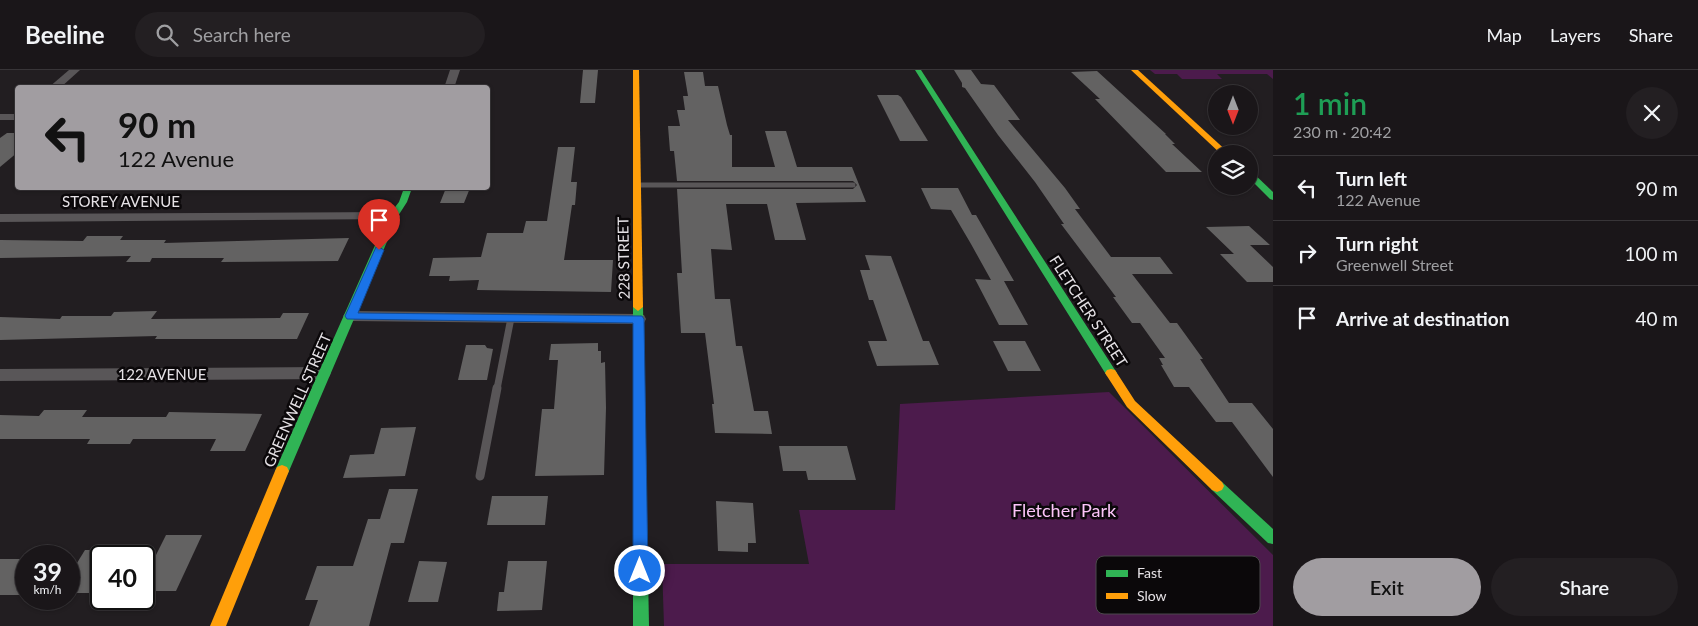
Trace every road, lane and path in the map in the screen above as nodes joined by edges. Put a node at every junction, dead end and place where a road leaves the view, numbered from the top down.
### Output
1 (76, 70) edge
2 (456, 70) edge
3 (636, 70) edge
4 (918, 70) edge
5 (1134, 70) edge
6 (57, 85) edge
7 (450, 85) edge
8 (0, 117) edge
9 (15, 117) edge
10 (1216, 145) edge
11 (1258, 183) edge
12 (637, 185) junction
13 (853, 185) dead end
14 (407, 190) edge
15 (1273, 197) edge
16 (393, 216) junction
17 (0, 218) edge
18 (351, 316) junction
19 (511, 318) junction
20 (638, 319) junction
21 (323, 373) junction
22 (0, 374) edge
23 (480, 476) dead end
24 (1273, 538) edge
25 (218, 626) edge
26 (641, 626) edge

1 - 6 street
2 - 7 street
3 - 12 street, 228 STREET
4 - 24 street, FLETCHER STREET
5 - 10 street
8 - 9 street
11 - 15 street
12 - 13 lane
12 - 20 street, 228 STREET
14 - 16 street, GREENWELL STREET
16 - 17 street, STOREY AVENUE
16 - 18 street, GREENWELL STREET
18 - 19 street
18 - 21 street, GREENWELL STREET
19 - 20 street
19 - 23 lane
20 - 26 street, 228 STREET
21 - 22 street, 122 AVENUE
21 - 25 street, GREENWELL STREET

